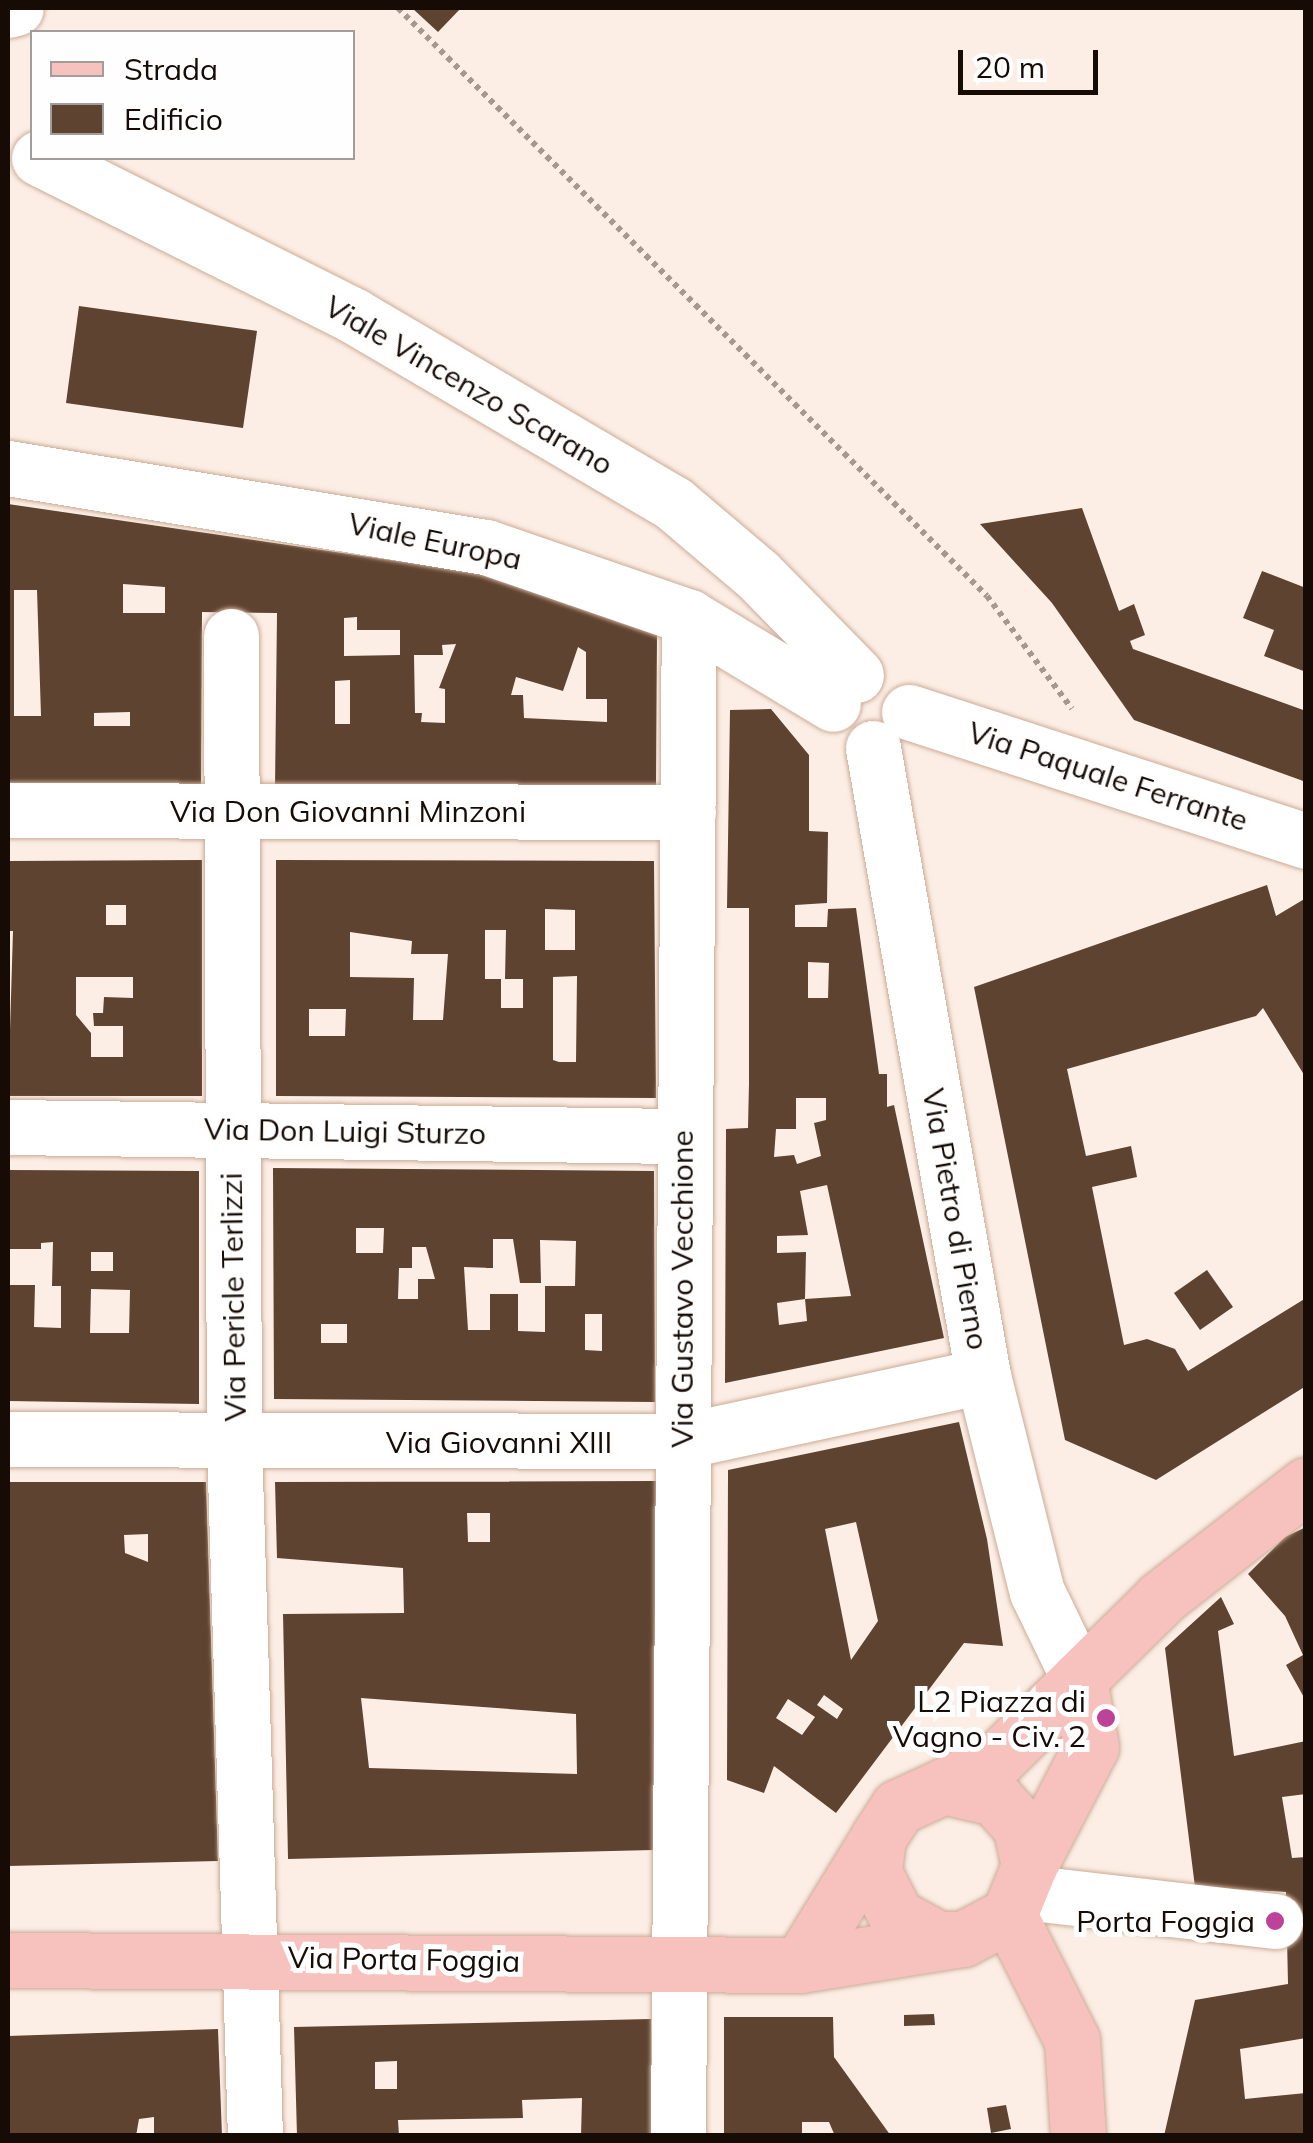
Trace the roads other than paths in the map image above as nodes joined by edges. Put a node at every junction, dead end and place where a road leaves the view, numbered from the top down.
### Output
1 (16, 8) edge
2 (8, 10) edge
3 (44, 160) edge
4 (8, 468) edge
5 (690, 618) junction
6 (231, 636) dead end
7 (845, 689) junction
8 (891, 730) junction
9 (8, 810) edge
10 (234, 810) junction
11 (688, 812) junction
12 (1306, 841) edge
13 (8, 1127) edge
14 (230, 1129) junction
15 (682, 1136) junction
16 (983, 1376) junction
17 (8, 1440) edge
18 (682, 1441) junction
19 (234, 1442) junction
20 (1306, 1485) edge
21 (1079, 1680) junction
22 (944, 1786) junction
23 (878, 1838) junction
24 (1006, 1903) junction
25 (1275, 1921) dead end
26 (249, 1958) junction
27 (8, 1960) edge
28 (678, 1962) junction
29 (800, 1965) junction
30 (255, 2136) edge
31 (678, 2136) edge
32 (1078, 2136) edge

1 - 2 street
3 - 7 street, Viale Vincenzo Scarano
4 - 5 street, Viale Europa
5 - 7 street, Viale Europa
5 - 11 street, Via Gustavo Vecchione
6 - 10 street, Via Pericle Terlizzi
7 - 8 street, Via Paquale Ferrante
8 - 12 street, Via Paquale Ferrante
8 - 16 street, Via Pietro di Pierno
9 - 10 street, Via Don Giovanni Minzoni
10 - 11 street, Via Don Giovanni Minzoni
10 - 14 street, Via Pericle Terlizzi
11 - 15 street, Via Gustavo Vecchione
13 - 14 street, Via Don Luigi Sturzo
14 - 15 street, Via Don Luigi Sturzo
14 - 19 street, Via Pericle Terlizzi
15 - 18 street, Via Gustavo Vecchione
16 - 18 street, Via Giovanni XIII
16 - 21 street, Via Pietro di Pierno
17 - 19 street, Via Giovanni XIII
18 - 19 street, Via Giovanni XIII
18 - 28 street, Via Gustavo Vecchione
19 - 26 street, Via Pericle Terlizzi
20 - 21 main road
21 - 22 main road
21 - 24 main road
22 - 23 main road
22 - 24 main road
23 - 24 main road
23 - 29 main road
24 - 25 street
24 - 29 main road, Via Porta Foggia
24 - 32 main road
26 - 27 main road, Via Porta Foggia
26 - 28 main road, Via Porta Foggia
26 - 30 street, Via Pericle Terlizzi
28 - 29 main road, Via Porta Foggia
28 - 31 street, Via Gustavo Vecchione

